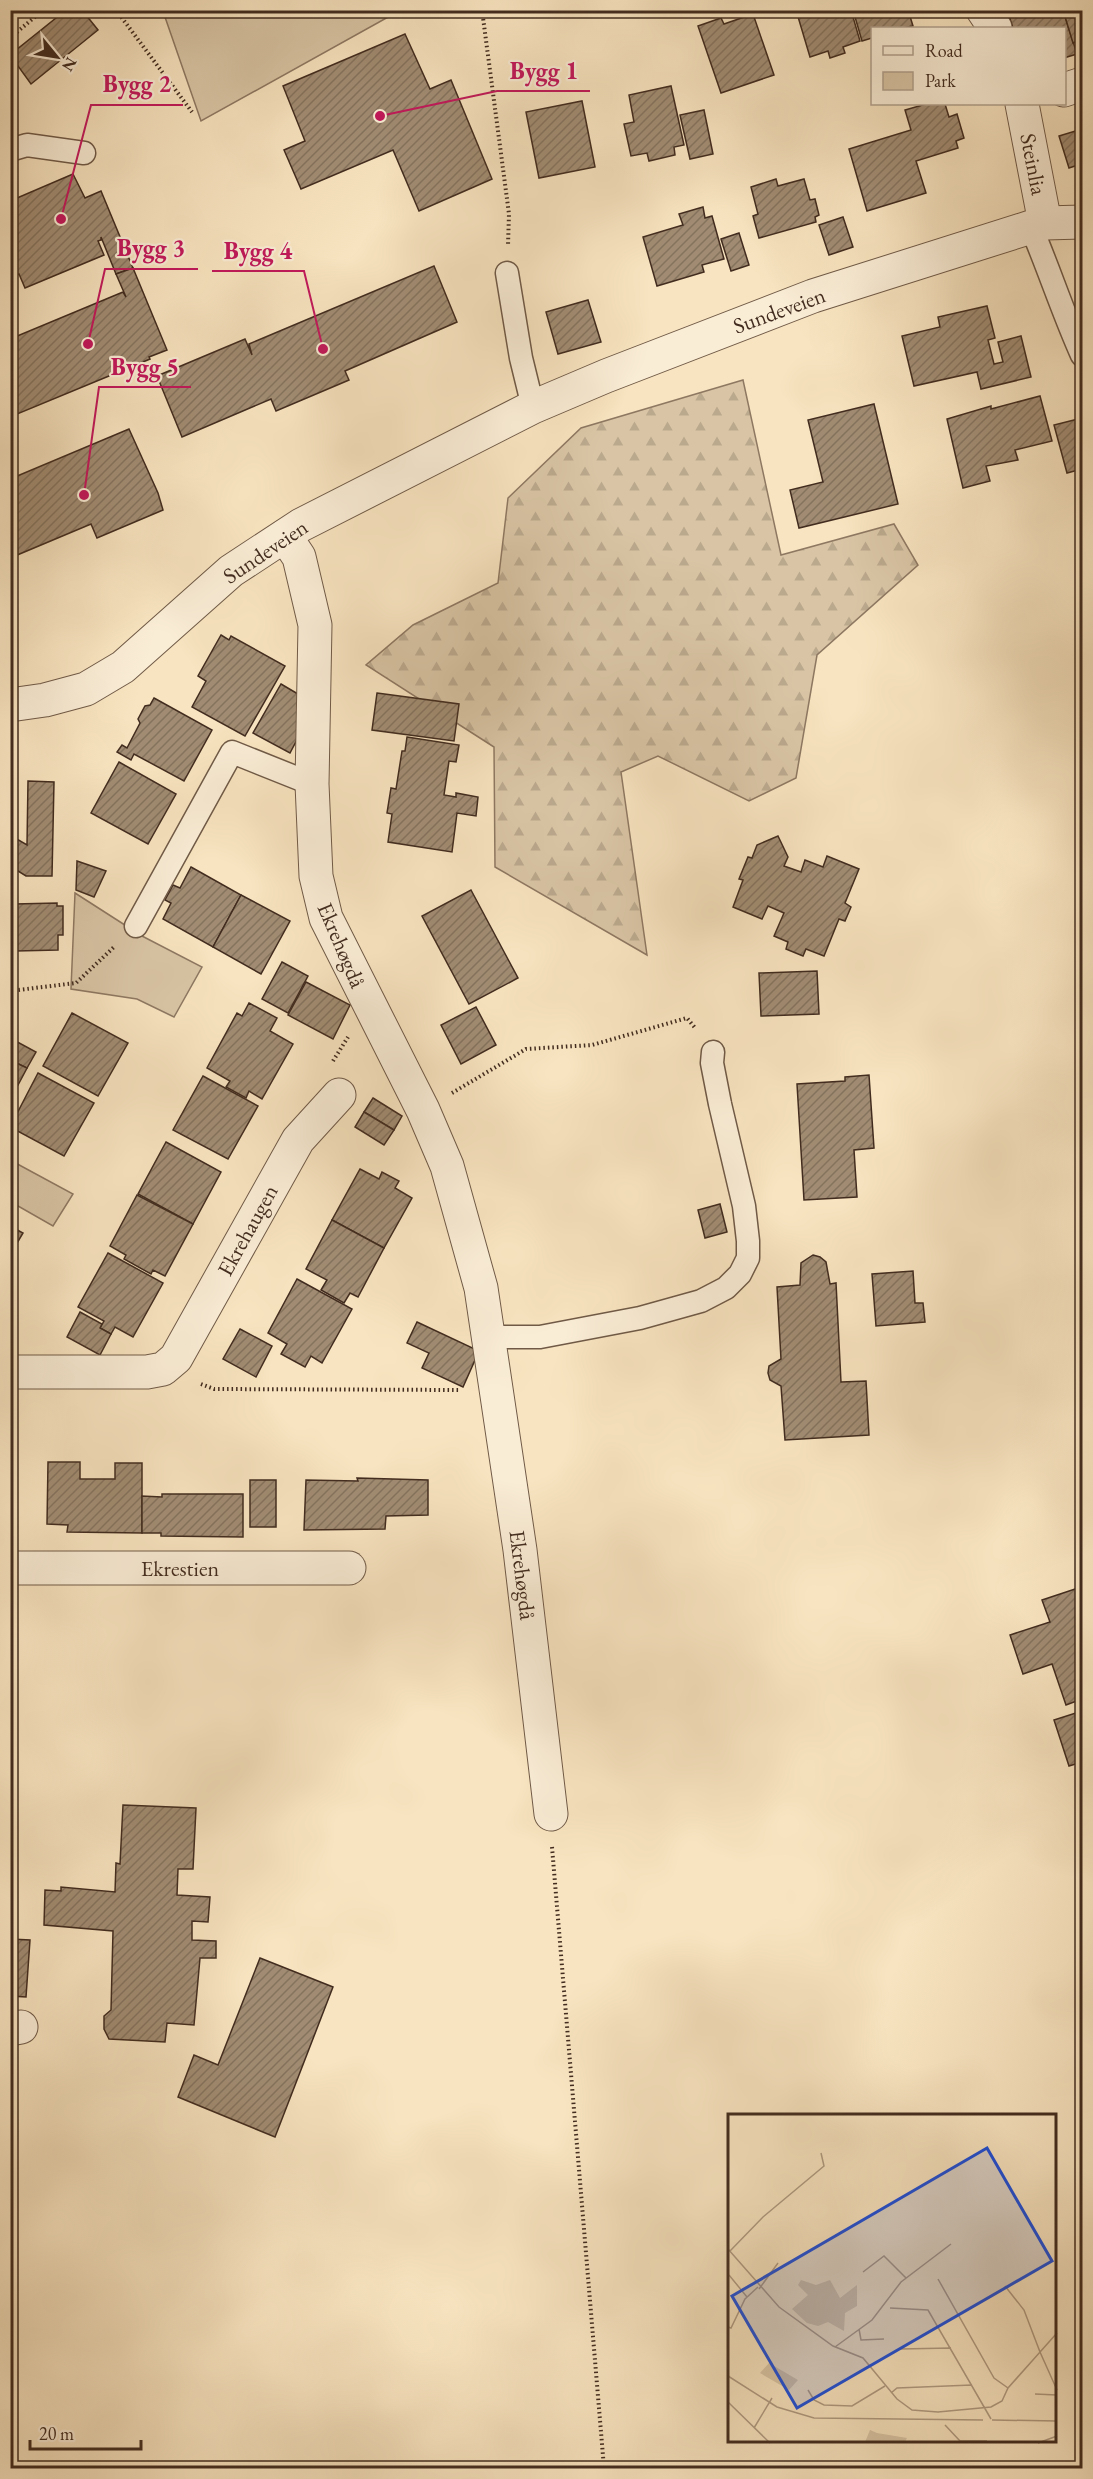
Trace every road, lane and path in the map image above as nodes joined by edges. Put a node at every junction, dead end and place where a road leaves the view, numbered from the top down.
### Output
1 (43, 10) edge
2 (116, 10) edge
3 (482, 10) edge
4 (983, 10) edge
5 (994, 27) edge
6 (10, 38) edge
7 (1083, 84) edge
8 (1066, 90) edge
9 (1022, 105) edge
10 (192, 112) dead end
11 (10, 150) edge
12 (84, 153) dead end
13 (1083, 222) edge
14 (1038, 225) junction
15 (507, 273) joint
16 (1083, 355) edge
17 (533, 407) junction
18 (285, 536) junction
19 (10, 705) edge
20 (312, 784) junction
21 (136, 926) joint
22 (10, 993) edge
23 (368, 1003) junction
24 (713, 1052) joint
25 (339, 1095) joint
26 (423, 1110) junction
27 (488, 1337) junction
28 (162, 1369) junction
29 (10, 1372) edge
30 (496, 1388) junction
31 (10, 1568) edge
32 (349, 1568) dead end
33 (551, 1814) joint
34 (604, 2469) edge

1 - 6 path
2 - 10 path
3 - 15 path
4 - 5 street
7 - 8 street
9 - 14 street, Steinlia
11 - 12 lane
13 - 14 street, Sundeveien
14 - 16 lane
14 - 17 street, Sundeveien
15 - 17 lane
17 - 18 street, Sundeveien
18 - 19 street, Sundeveien
18 - 20 street, Ekrehøgdå
20 - 21 lane
20 - 23 street, Ekrehøgdå
21 - 22 path
23 - 25 path
23 - 26 street, Ekrehøgdå
24 - 26 path
24 - 27 lane
25 - 28 street, Ekrehaugen
26 - 27 street, Ekrehøgdå
27 - 30 street, Ekrehøgdå
28 - 29 street
28 - 30 path
30 - 33 street, Ekrehøgdå
31 - 32 street, Ekrestien
33 - 34 path

